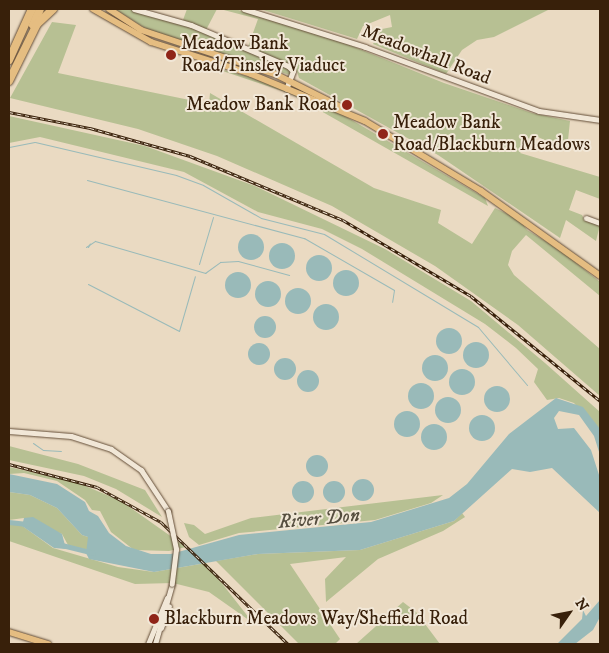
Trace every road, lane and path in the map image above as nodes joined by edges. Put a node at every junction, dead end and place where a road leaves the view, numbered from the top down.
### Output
1 (31, 9) edge
2 (40, 9) edge
3 (53, 9) edge
4 (93, 9) edge
5 (108, 9) edge
6 (134, 9) edge
7 (244, 9) edge
8 (199, 50) junction
9 (9, 55) edge
10 (197, 58) junction
11 (9, 60) edge
12 (9, 75) edge
13 (290, 80) junction
14 (9, 81) edge
15 (286, 89) junction
16 (348, 112) junction
17 (600, 120) edge
18 (586, 218) dead end
19 (600, 223) edge
20 (600, 276) edge
21 (9, 431) edge
22 (169, 596) junction
23 (9, 632) edge
24 (48, 644) edge
25 (148, 644) edge
26 (155, 644) edge

1 - 9 highway
1 - 11 highway
2 - 12 highway
3 - 14 highway
4 - 10 main road
5 - 8 main road
6 - 13 street
7 - 17 street, Meadowhall Road
8 - 10 main road
8 - 13 main road
10 - 15 main road
13 - 15 street
13 - 16 main road
15 - 16 main road
16 - 20 main road
18 - 19 street
21 - 22 street, bridge
22 - 25 street
22 - 26 street
23 - 24 main road

